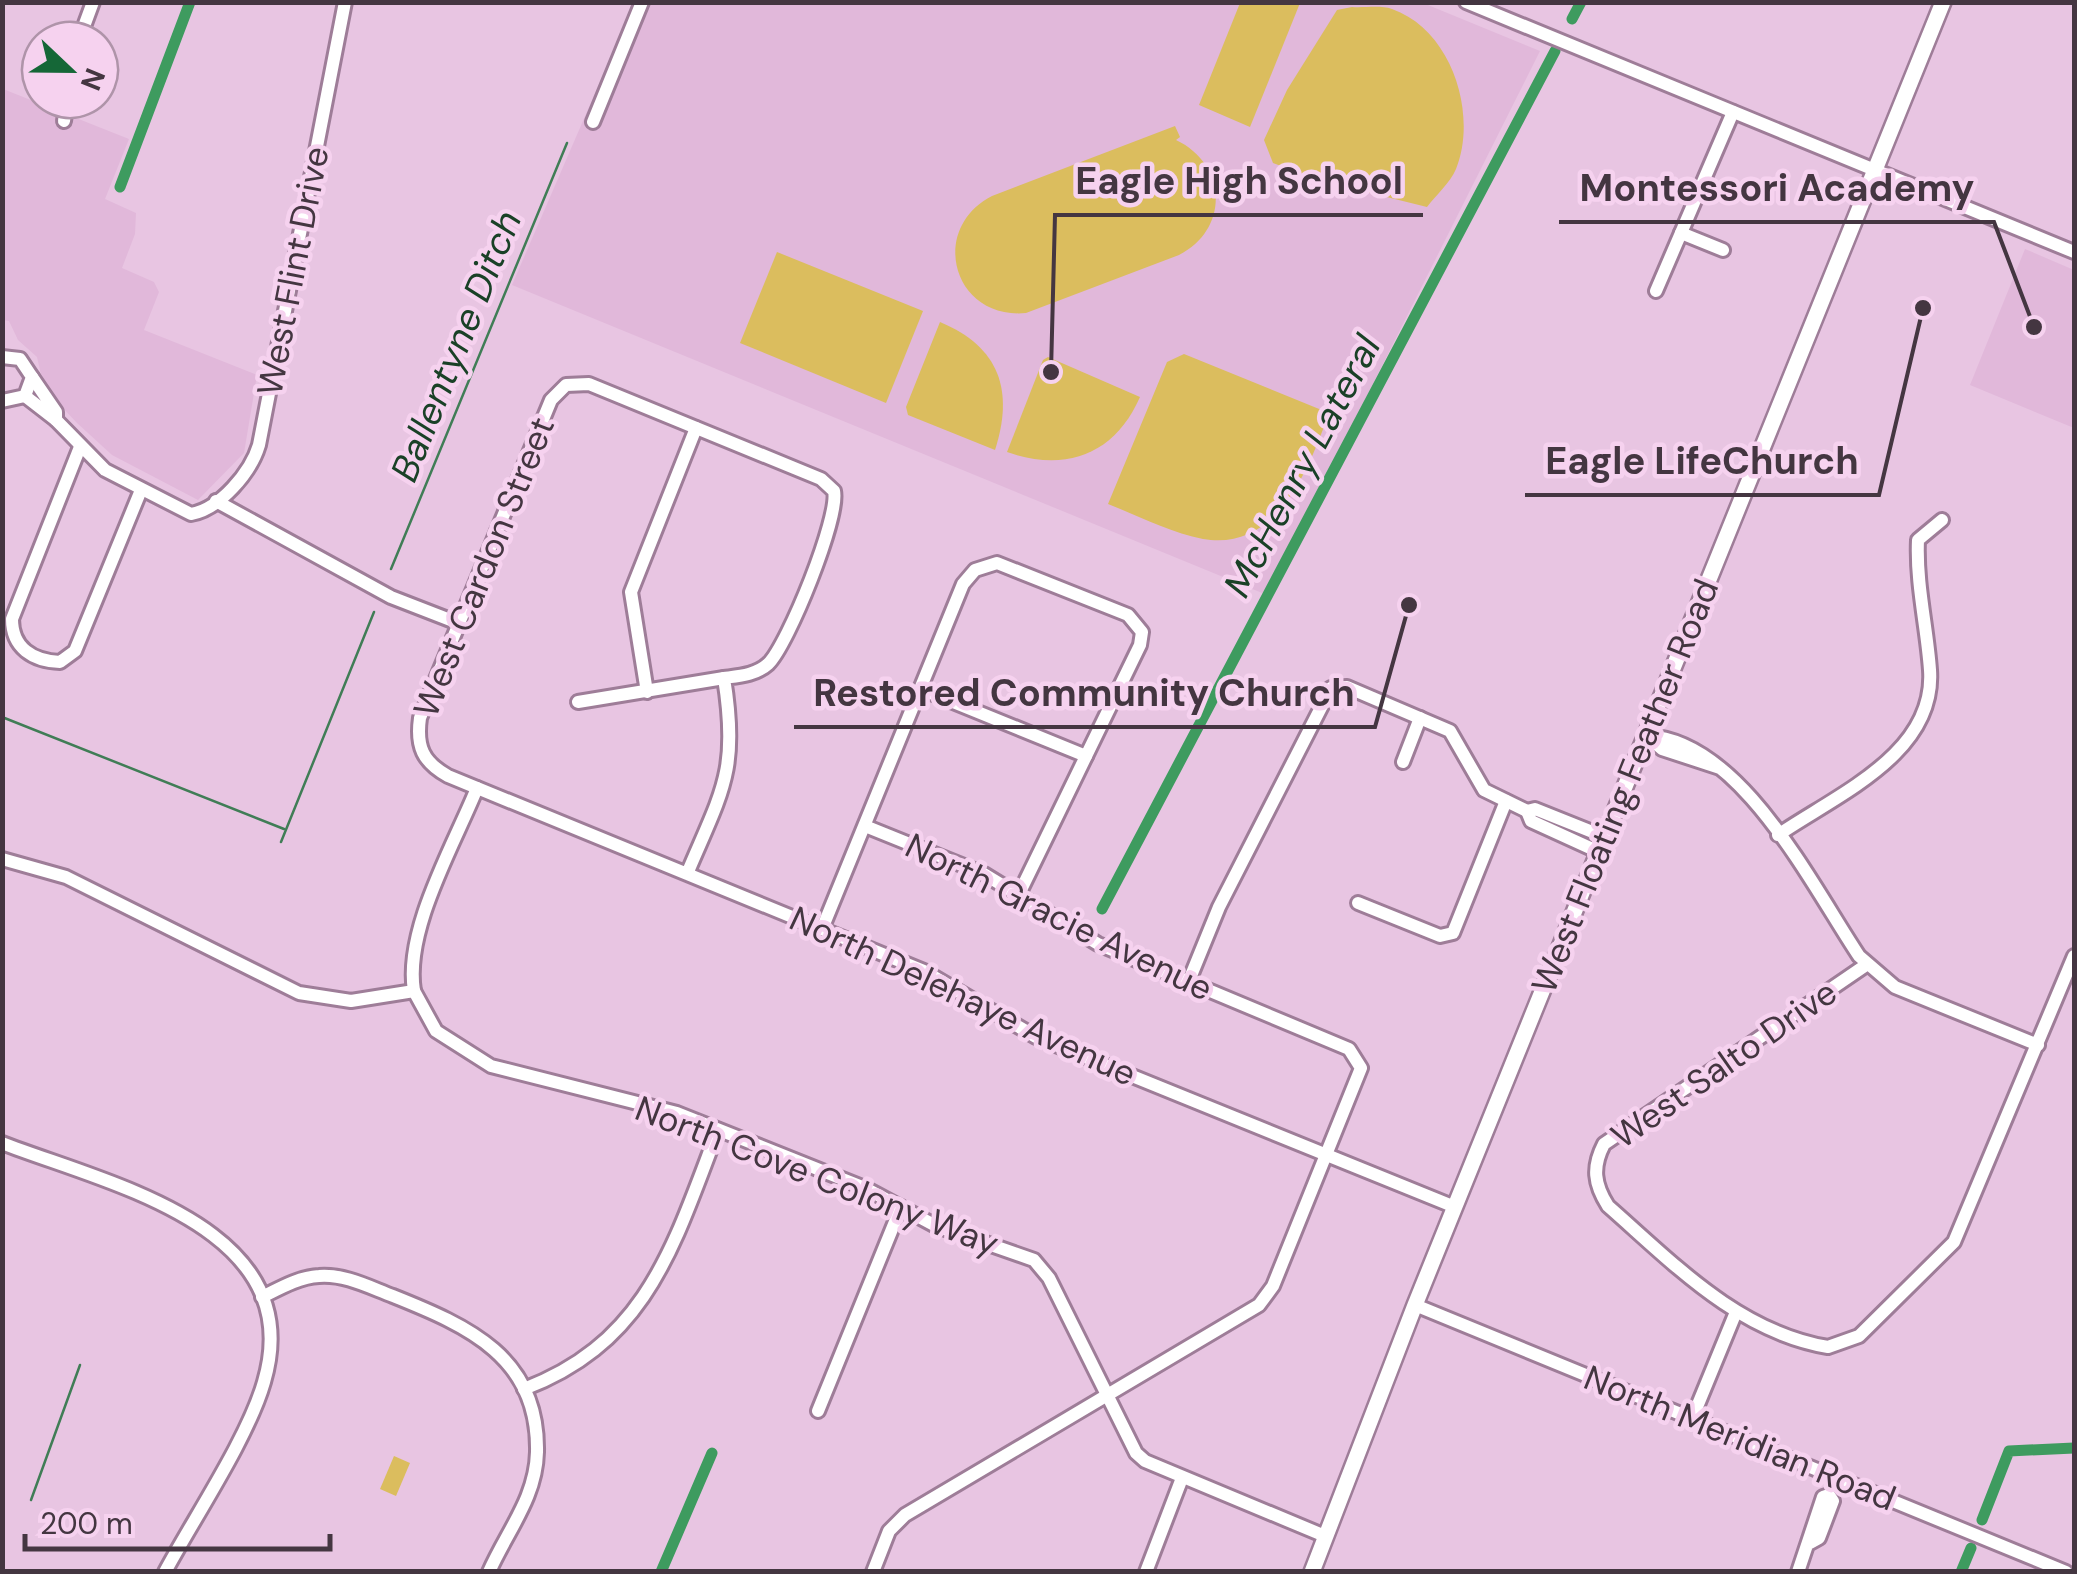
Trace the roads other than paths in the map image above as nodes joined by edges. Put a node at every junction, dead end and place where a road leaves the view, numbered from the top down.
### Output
1 (345, 2) edge
2 (642, 2) edge
3 (1466, 2) edge
4 (1944, 2) edge
5 (1733, 112) junction
6 (593, 122) dead end
7 (1875, 170) junction
8 (1681, 233) junction
9 (1722, 250) dead end
10 (2074, 252) edge
11 (1656, 291) dead end
12 (2, 358) edge
13 (32, 377) junction
14 (25, 396) junction
15 (2, 401) edge
16 (56, 420) junction
17 (696, 428) junction
18 (80, 448) junction
19 (141, 490) junction
20 (216, 501) junction
21 (1942, 520) dead end
22 (458, 624) junction
23 (724, 678) junction
24 (920, 689) junction
25 (647, 692) junction
26 (578, 702) dead end
27 (1420, 718) junction
28 (1647, 736) junction
29 (422, 754) joint
30 (1086, 756) junction
31 (1404, 762) dead end
32 (477, 788) junction
33 (1506, 800) junction
34 (865, 826) junction
35 (1778, 835) junction
36 (1601, 844) junction
37 (2, 859) edge
38 (687, 874) junction
39 (1019, 894) junction
40 (1358, 903) dead end
41 (822, 929) junction
42 (2074, 956) edge
43 (1866, 965) junction
44 (1188, 983) junction
45 (414, 991) junction
46 (2038, 1046) junction
47 (718, 1130) junction
48 (2, 1143) edge
49 (1328, 1155) junction
50 (1455, 1206) junction
51 (901, 1207) junction
52 (262, 1297) junction
53 (1414, 1305) junction
54 (1736, 1312) junction
55 (524, 1389) junction
56 (1107, 1396) junction
57 (818, 1411) dead end
58 (1692, 1418) junction
59 (1836, 1477) junction
60 (1182, 1478) junction
61 (1325, 1536) junction
62 (166, 1572) edge
63 (489, 1572) edge
64 (872, 1572) edge
65 (1146, 1572) edge
66 (1312, 1572) edge
67 (1798, 1572) edge
68 (2066, 1572) edge

1 - 20 street, West Flint Drive
2 - 6 street
3 - 5 street
4 - 7 main road, West Floating Feather Road
5 - 7 street
5 - 8 street
7 - 10 street
7 - 28 main road, West Floating Feather Road
8 - 9 street
8 - 11 street
12 - 13 street
13 - 14 street
13 - 16 street
14 - 15 street
14 - 16 street
16 - 18 street
17 - 22 street, West Cardon Street
17 - 23 street
17 - 25 street
18 - 19 street
18 - 19 street
19 - 20 street, West Flint Drive
20 - 22 street
21 - 35 street
22 - 29 street, West Cardon Street
23 - 25 street
23 - 38 street
24 - 30 street
24 - 30 street
24 - 34 street
25 - 26 street
27 - 31 street
27 - 33 street
27 - 44 street
28 - 35 street
28 - 36 main road, West Floating Feather Road
29 - 32 street, North Delehaye Avenue
30 - 39 street
32 - 38 street, North Delehaye Avenue
32 - 45 street
33 - 36 street
33 - 40 street
34 - 39 street, North Gracie Avenue
34 - 41 street
35 - 43 street
36 - 50 main road, West Floating Feather Road
37 - 45 street
38 - 41 street, North Delehaye Avenue
39 - 44 street, North Gracie Avenue
41 - 49 street, North Delehaye Avenue
42 - 46 street
43 - 46 street
43 - 54 street, West Salto Drive
44 - 49 street, North Gracie Avenue
45 - 47 street, North Cove Colony Way
46 - 54 street
47 - 51 street, North Cove Colony Way
47 - 55 street
48 - 52 street
49 - 50 street, North Delehaye Avenue
49 - 56 street
50 - 53 main road, West Floating Feather Road
51 - 56 street, North Cove Colony Way
51 - 57 street
52 - 55 street
52 - 62 street
53 - 58 street, North Meridian Road
53 - 61 main road, West Floating Feather Road
54 - 58 street
55 - 63 street
56 - 60 street, North Cove Colony Way
56 - 64 street
58 - 59 street, North Meridian Road
59 - 67 street
59 - 68 street, North Meridian Road
60 - 61 street, North Cove Colony Way
60 - 65 street
61 - 66 main road, West Floating Feather Road

